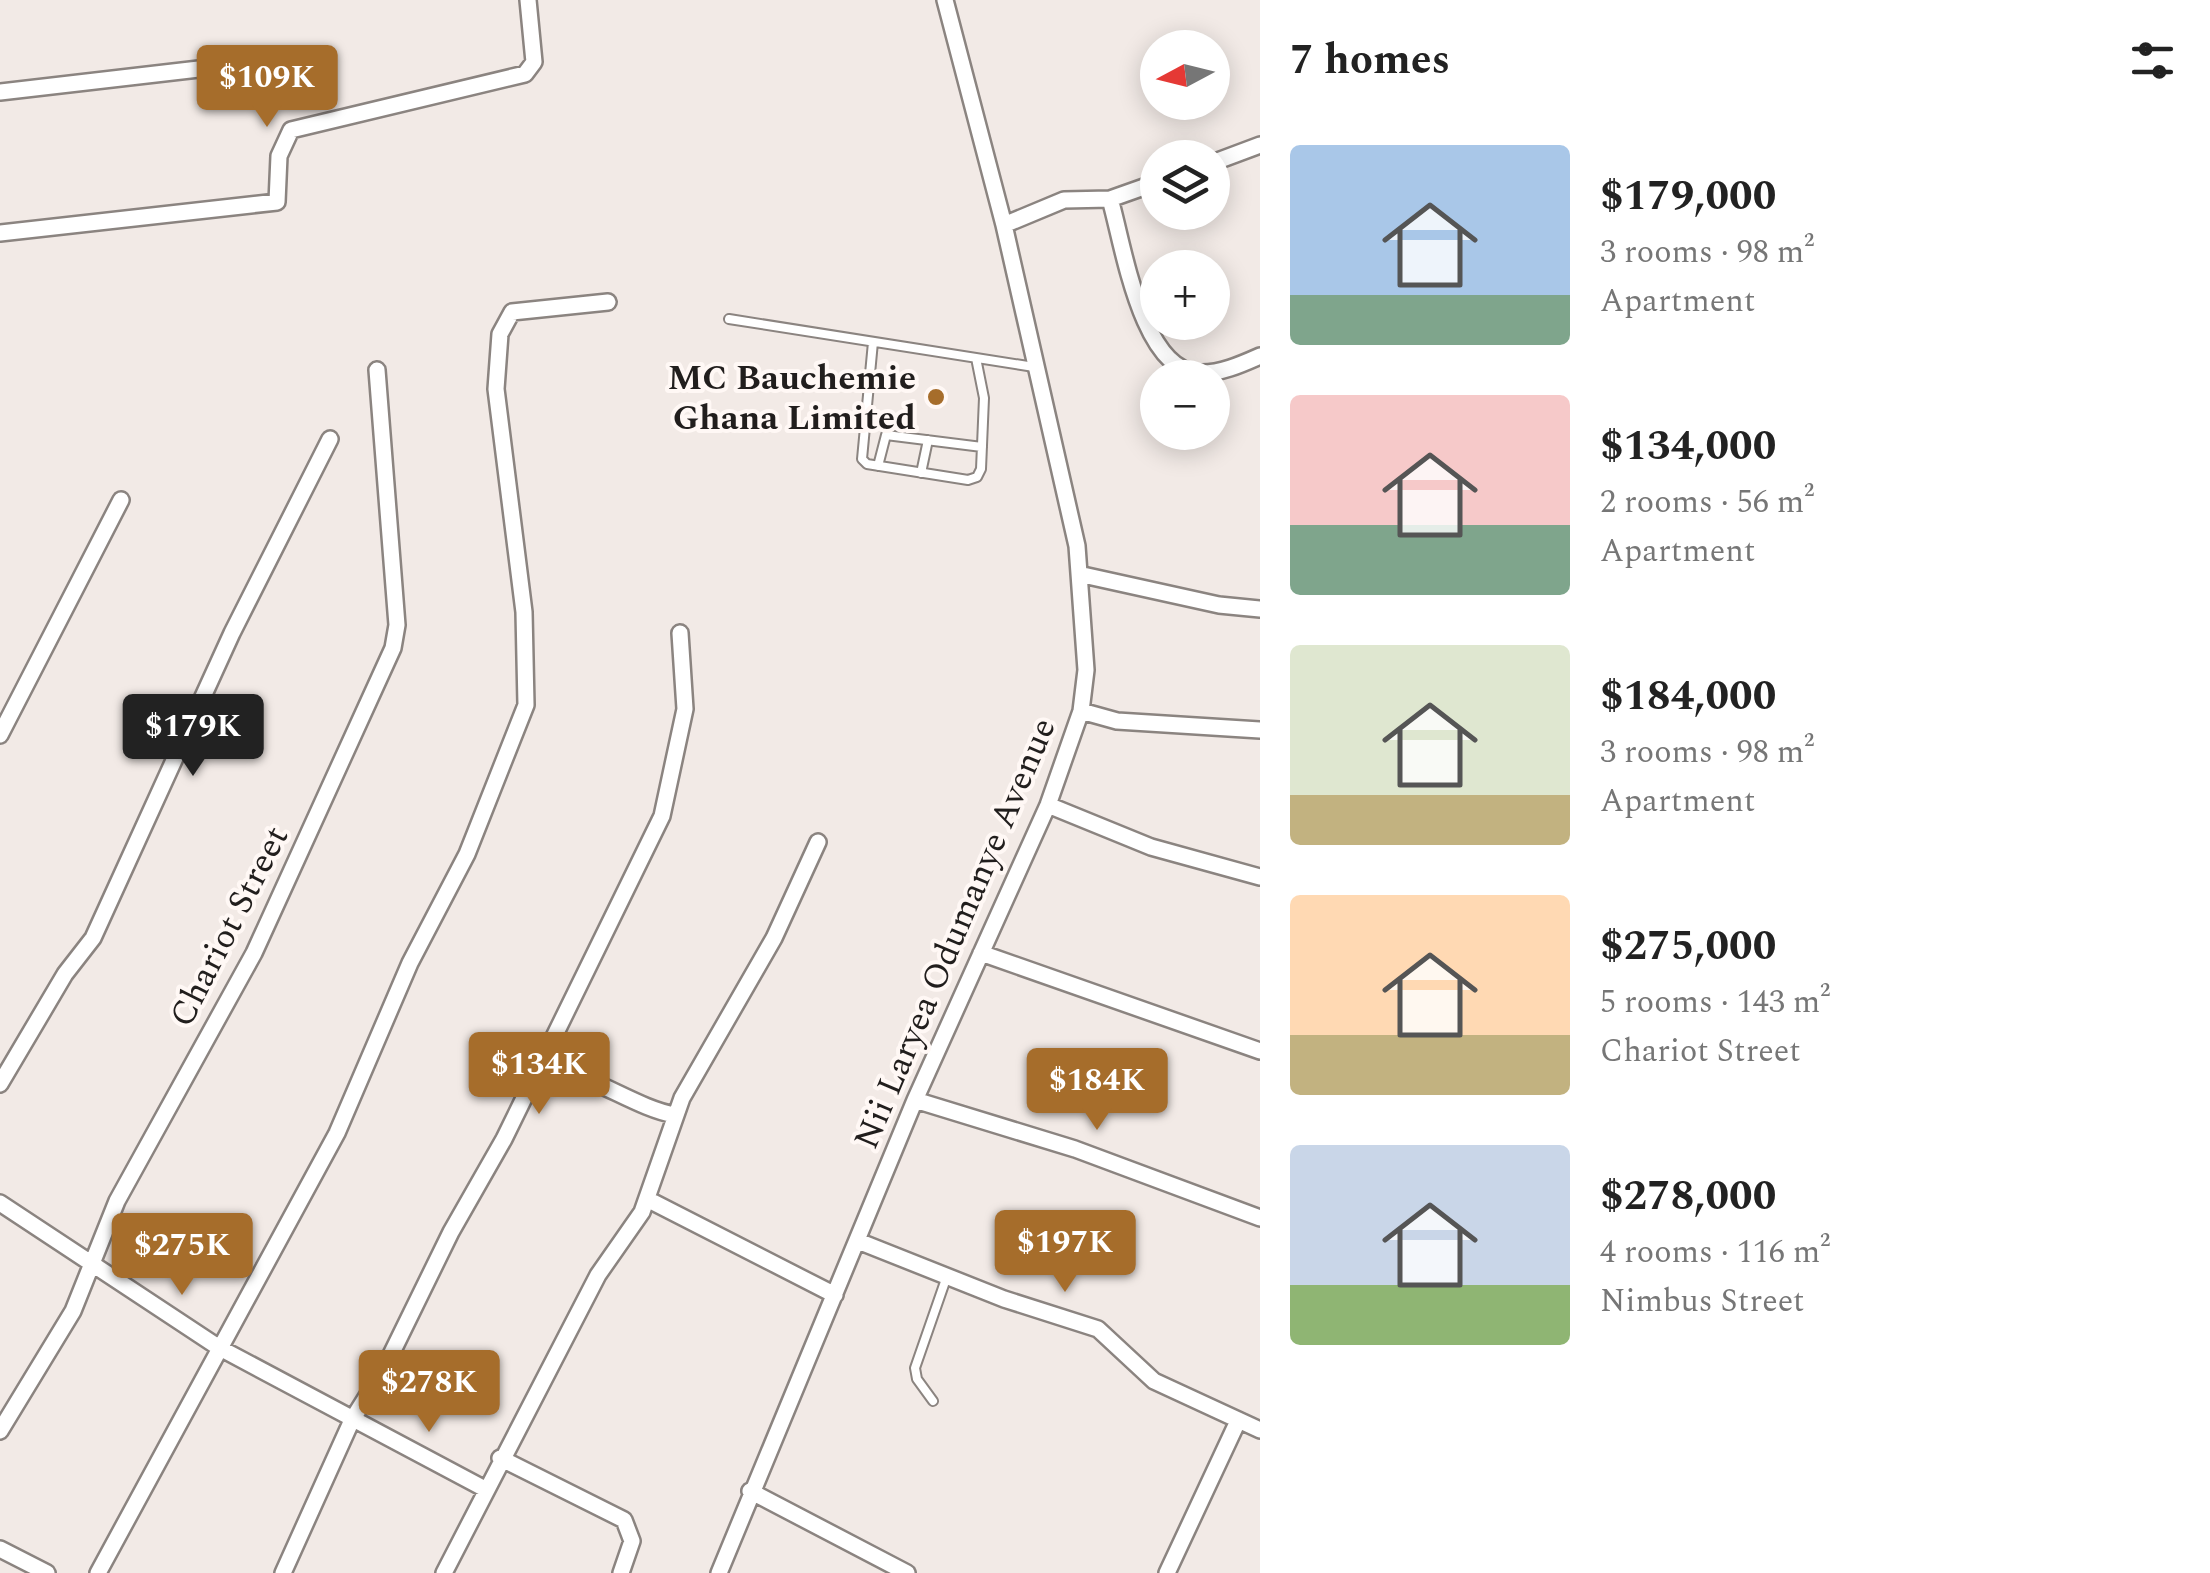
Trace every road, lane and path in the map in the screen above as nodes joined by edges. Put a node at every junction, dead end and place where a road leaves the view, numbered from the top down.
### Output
1 (528, 0) edge
2 (945, 0) edge
3 (216, 67) dead end
4 (0, 92) edge
5 (1260, 145) edge
6 (1230, 156) edge
7 (1140, 188) edge
8 (1110, 199) junction
9 (1004, 225) junction
10 (0, 233) edge
11 (608, 302) dead end
12 (729, 319) dead end
13 (872, 342) junction
14 (1260, 356) edge
15 (976, 358) junction
16 (1034, 367) junction
17 (377, 370) dead end
18 (330, 439) dead end
19 (928, 440) junction
20 (982, 447) junction
21 (878, 466) junction
22 (921, 473) junction
23 (120, 500) dead end
24 (1083, 575) junction
25 (1260, 609) edge
26 (680, 632) dead end
27 (1082, 710) junction
28 (1260, 730) edge
29 (0, 735) edge
30 (1048, 805) junction
31 (818, 842) dead end
32 (1260, 877) edge
33 (982, 953) junction
34 (1260, 1051) edge
35 (536, 1069) junction
36 (0, 1084) edge
37 (916, 1100) junction
38 (675, 1115) junction
39 (647, 1199) junction
40 (0, 1203) edge
41 (1260, 1218) edge
42 (858, 1241) junction
43 (93, 1262) junction
44 (947, 1276) junction
45 (835, 1296) junction
46 (218, 1347) junction
47 (933, 1400) dead end
48 (352, 1420) junction
49 (1238, 1421) junction
50 (1260, 1430) edge
51 (0, 1431) edge
52 (500, 1458) junction
53 (485, 1489) junction
54 (750, 1492) junction
55 (0, 1549) edge
56 (48, 1573) edge
57 (98, 1573) edge
58 (283, 1573) edge
59 (444, 1573) edge
60 (620, 1573) edge
61 (719, 1573) edge
62 (907, 1573) edge
63 (1167, 1573) edge

1 - 10 street
2 - 9 street, Nii Laryea Odumanye Avenue
3 - 4 street
5 - 6 street
7 - 8 street
8 - 9 street
8 - 14 street
9 - 16 street, Nii Laryea Odumanye Avenue
11 - 46 street
12 - 13 lane
13 - 15 lane
13 - 21 lane
15 - 16 lane
15 - 20 lane
16 - 24 street, Nii Laryea Odumanye Avenue
17 - 43 street, Chariot Street
18 - 36 street
19 - 20 lane
19 - 21 lane
19 - 22 lane
20 - 22 lane
21 - 22 lane
23 - 29 street
24 - 25 street
24 - 27 street, Nii Laryea Odumanye Avenue
26 - 35 street
27 - 28 street
27 - 30 street, Nii Laryea Odumanye Avenue
30 - 32 street
30 - 33 street, Nii Laryea Odumanye Avenue
31 - 38 street
33 - 34 street
33 - 37 street, Nii Laryea Odumanye Avenue
35 - 38 street
35 - 48 street
37 - 41 street
37 - 42 street, Nii Laryea Odumanye Avenue
38 - 39 street
39 - 45 street
39 - 52 street
40 - 43 street
42 - 44 street
42 - 45 street, Nii Laryea Odumanye Avenue
43 - 46 street
43 - 51 street, Chariot Street
44 - 47 lane
44 - 49 street
45 - 54 street, Nii Laryea Odumanye Avenue
46 - 48 street
46 - 57 street
48 - 53 street
48 - 58 street
49 - 50 street
49 - 63 street
52 - 53 street
52 - 60 street
53 - 59 street
54 - 61 street, Nii Laryea Odumanye Avenue
54 - 62 street
55 - 56 street

